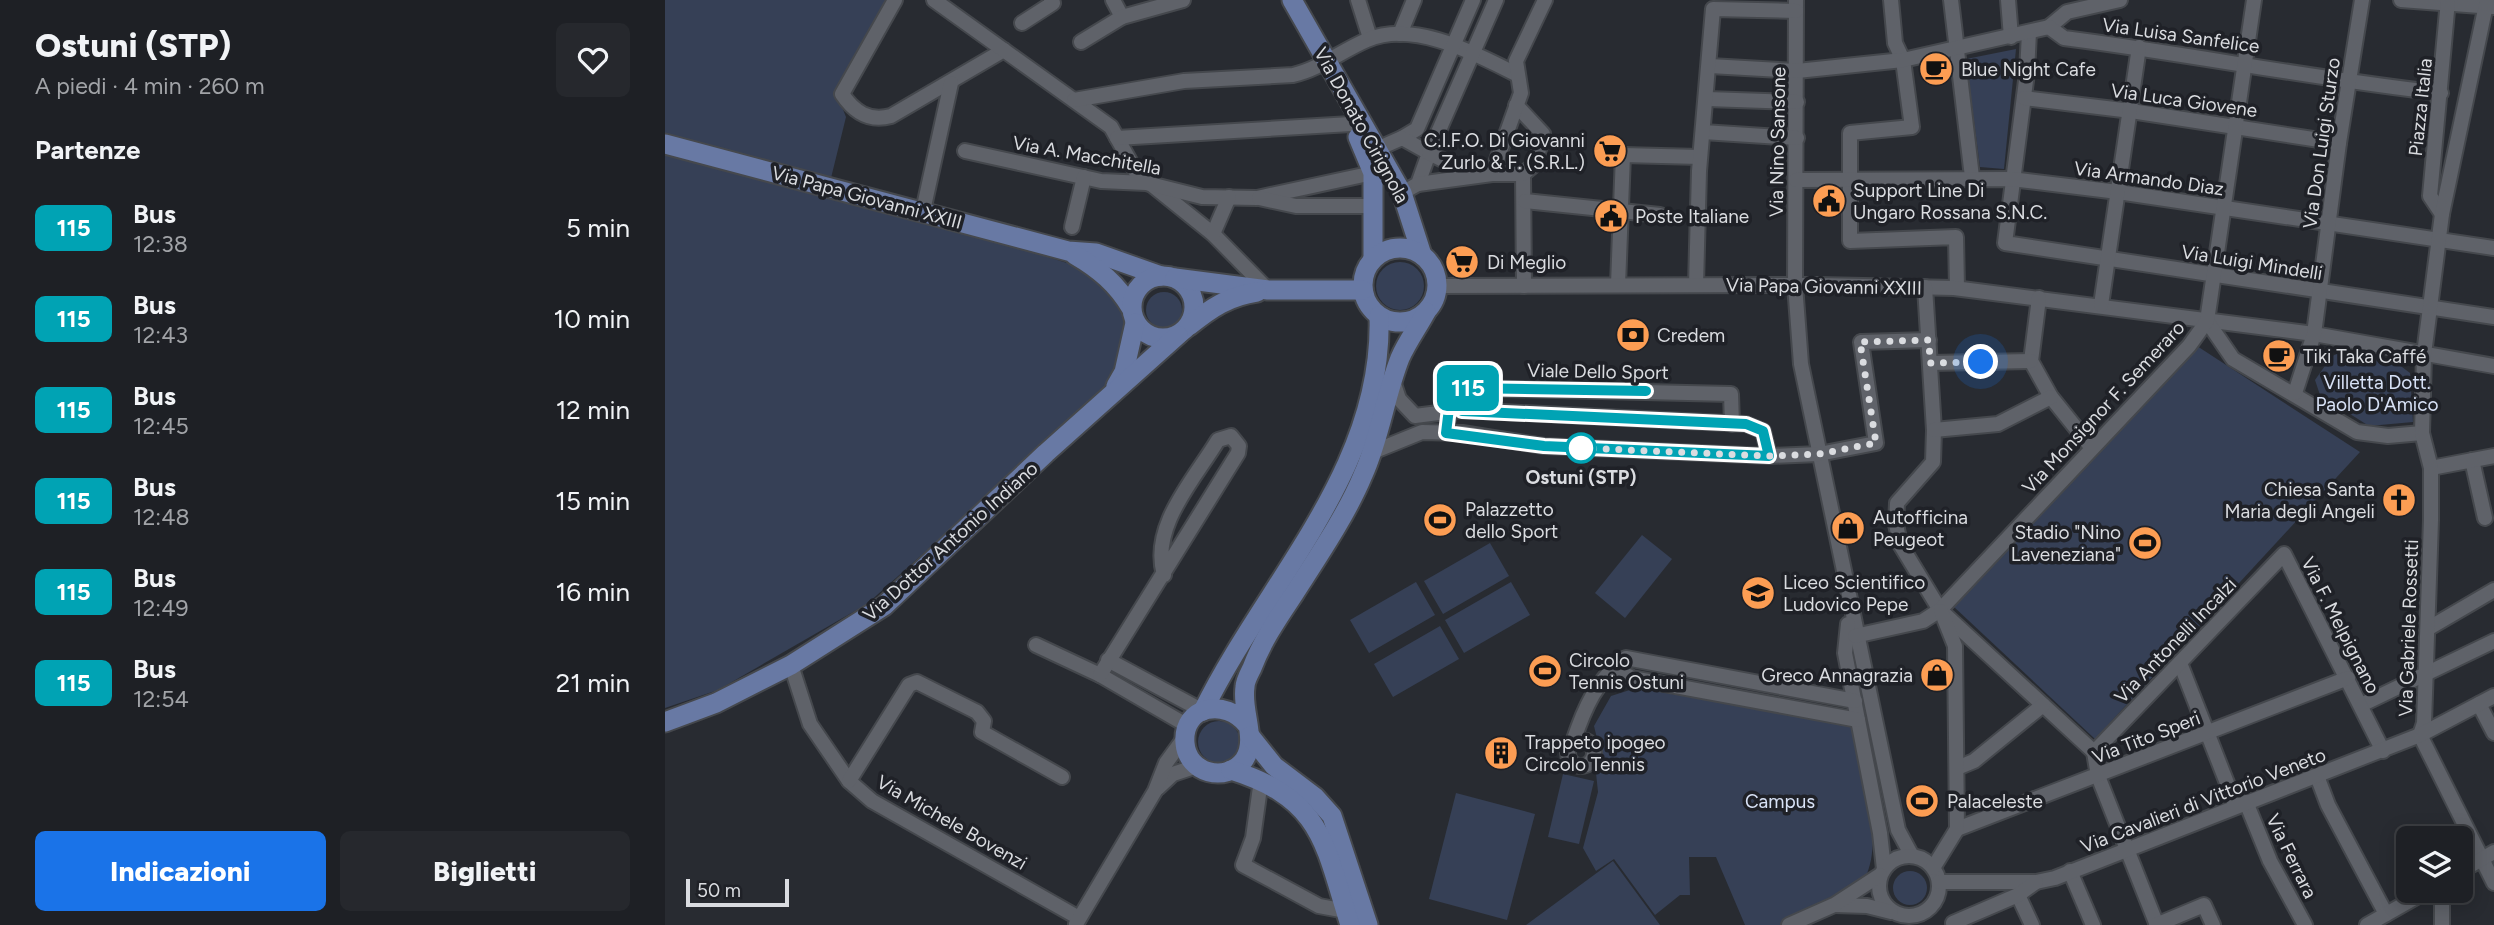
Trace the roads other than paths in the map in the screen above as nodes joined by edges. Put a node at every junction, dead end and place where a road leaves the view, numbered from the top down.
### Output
1 (895, 0) edge
2 (934, 0) edge
3 (1051, 0) edge
4 (1113, 0) edge
5 (1183, 0) edge
6 (1279, 0) edge
7 (1292, 0) edge
8 (1358, 0) edge
9 (1414, 0) edge
10 (1473, 0) edge
11 (1496, 0) edge
12 (1545, 0) edge
13 (1891, 0) edge
14 (1951, 0) edge
15 (2008, 0) edge
16 (2120, 0) edge
17 (2254, 0) edge
18 (2362, 0) edge
19 (2400, 0) edge
20 (2449, 3) edge
21 (2489, 5) edge
22 (1796, 6) edge
23 (2067, 6) edge
24 (1122, 17) junction
25 (1022, 23) dead end
26 (2049, 27) junction
27 (2029, 32) junction
28 (1399, 34) junction
29 (2011, 37) junction
30 (1370, 38) junction
31 (1081, 42) dead end
32 (1452, 47) junction
33 (2139, 47) junction
34 (1955, 49) junction
35 (1004, 50) junction
36 (1471, 54) junction
37 (1903, 60) junction
38 (1321, 64) junction
39 (2246, 64) junction
40 (1710, 66) junction
41 (1797, 71) junction
42 (1516, 74) junction
43 (2349, 82) junction
44 (951, 83) junction
45 (2441, 93) junction
46 (2024, 98) junction
47 (1707, 99) junction
48 (1074, 100) junction
49 (1797, 102) junction
50 (1516, 105) junction
51 (2131, 111) junction
52 (1351, 124) junction
53 (2235, 126) junction
54 (1703, 130) junction
55 (1117, 138) junction
56 (1402, 138) junction
57 (1797, 138) junction
58 (2339, 142) junction
59 (665, 144) edge
60 (1377, 149) junction
61 (965, 151) dead end
62 (1429, 153) junction
63 (1700, 157) junction
64 (1373, 173) junction
65 (1523, 173) junction
66 (1492, 174) junction
67 (1475, 176) junction
68 (1084, 177) junction
69 (1972, 177) junction
70 (2011, 179) junction
71 (1796, 180) junction
72 (1849, 181) junction
73 (1153, 185) junction
74 (1410, 189) junction
75 (2118, 192) junction
76 (1229, 197) junction
77 (1257, 198) junction
78 (1525, 201) junction
79 (1375, 206) junction
80 (2223, 208) junction
81 (923, 211) junction
82 (1621, 211) junction
83 (2442, 214) junction
84 (1660, 215) dead end
85 (2329, 226) junction
86 (1072, 227) dead end
87 (1213, 234) junction
88 (2438, 240) junction
89 (2494, 248) edge
90 (1068, 251) junction
91 (1422, 255) junction
92 (1373, 259) junction
93 (2107, 260) junction
94 (2214, 276) junction
95 (1168, 277) junction
96 (1618, 285) junction
97 (1696, 285) junction
98 (1795, 285) junction
99 (1438, 286) junction
100 (1524, 286) junction
101 (1925, 287) junction
102 (1957, 288) junction
103 (1268, 290) junction
104 (1363, 290) junction
105 (2319, 292) junction
106 (2039, 298) junction
107 (2101, 305) junction
108 (2428, 308) junction
109 (1426, 312) junction
110 (1133, 316) junction
111 (1379, 316) junction
112 (2494, 317) edge
113 (2207, 321) junction
114 (1184, 330) junction
115 (2314, 334) junction
116 (1929, 340) junction
117 (2424, 354) junction
118 (2031, 360) junction
119 (1930, 363) junction
120 (2494, 366) edge
121 (1393, 381) junction
122 (2295, 393) junction
123 (1109, 395) junction
124 (2051, 397) junction
125 (1449, 412) junction
126 (1732, 424) junction
127 (1934, 430) junction
128 (1446, 433) junction
129 (2422, 433) junction
130 (2092, 448) junction
131 (1370, 453) junction
132 (1819, 454) junction
133 (1769, 456) junction
134 (2494, 456) edge
135 (2472, 460) junction
136 (2431, 468) junction
137 (2486, 518) dead end
138 (2284, 554) joint
139 (1164, 575) junction
140 (2494, 590) edge
141 (1849, 608) junction
142 (1941, 610) junction
143 (2429, 628) junction
144 (1856, 636) junction
145 (2494, 641) edge
146 (1036, 645) dead end
147 (1108, 660) junction
148 (2180, 663) junction
149 (791, 665) junction
150 (1613, 667) junction
151 (1100, 674) junction
152 (2425, 674) junction
153 (2348, 678) junction
154 (2494, 696) edge
155 (1855, 701) junction
156 (2479, 704) junction
157 (2043, 705) junction
158 (2361, 705) junction
159 (1203, 711) junction
160 (1858, 720) junction
161 (665, 722) edge
162 (1248, 731) junction
163 (1186, 732) junction
164 (2494, 733) edge
165 (2208, 734) junction
166 (2420, 736) junction
167 (1573, 742) dead end
168 (2383, 751) junction
169 (2094, 752) junction
170 (1197, 766) junction
171 (1957, 768) junction
172 (1231, 770) junction
173 (2098, 776) junction
174 (2317, 776) junction
175 (1062, 777) dead end
176 (1261, 780) junction
177 (849, 781) junction
178 (1155, 791) junction
179 (2241, 804) junction
180 (1957, 829) junction
181 (2126, 852) junction
182 (2487, 855) edge
183 (1912, 856) junction
184 (1933, 868) junction
185 (2070, 871) junction
186 (1882, 872) junction
187 (2036, 882) junction
188 (1939, 883) junction
189 (2494, 883) edge
190 (2018, 895) junction
191 (1937, 900) junction
192 (2406, 903) edge
193 (2442, 903) edge
194 (1833, 905) junction
195 (2386, 914) junction
196 (1898, 917) edge
197 (1348, 918) edge
198 (1077, 921) edge
199 (1953, 924) edge
200 (1368, 925) edge
201 (1789, 925) edge
202 (2032, 925) edge
203 (2094, 925) edge
204 (2156, 925) edge
205 (2213, 925) edge
206 (2305, 925) edge
207 (2367, 925) edge
208 (2442, 925) edge

1 - 44 street
2 - 35 street
3 - 25 street
4 - 24 street
5 - 24 street
6 - 38 main road, Via Donato Cirignola
7 - 38 main road, Via Donato Cirignola
8 - 30 street
9 - 28 street
10 - 32 street
11 - 36 street
12 - 42 street
13 - 37 street
14 - 34 street
15 - 29 street
16 - 23 street
17 - 39 street
18 - 43 street, Via Don Luigi Sturzo
19 - 20 street
20 - 21 street
20 - 45 street, Piazza Italia
21 - 83 street, Piazza Italia
22 - 40 street
22 - 41 street, Via Nino Sansone
23 - 26 street
24 - 31 street
26 - 27 street
26 - 33 street, Via Luisa Sanfelice
27 - 29 street
27 - 46 street
28 - 30 street
28 - 32 street
29 - 34 street
30 - 38 street
32 - 36 street
32 - 56 street
33 - 39 street, Via Luisa Sanfelice
33 - 51 street
34 - 37 street
34 - 69 street
35 - 44 street
35 - 48 street
36 - 42 street
36 - 62 street
37 - 41 street
37 - 72 street
38 - 48 street
38 - 52 main road, Via Donato Cirignola
38 - 60 main road, Via Donato Cirignola
39 - 43 street, Via Luisa Sanfelice
39 - 53 street
40 - 41 street
40 - 47 street
41 - 49 street, Via Nino Sansone
42 - 50 street
43 - 45 street, Via Luisa Sanfelice
43 - 58 street, Via Don Luigi Sturzo
44 - 81 street
45 - 83 street, Piazza Italia
46 - 51 street, Via Luca Giovene
46 - 70 street
47 - 49 street
47 - 54 street
48 - 55 street
49 - 57 street, Via Nino Sansone
50 - 65 street
50 - 66 street
51 - 53 street, Via Luca Giovene
51 - 75 street
52 - 55 street
52 - 64 main road, Via Donato Cirignola
53 - 58 street, Via Luca Giovene
53 - 80 street
54 - 57 street
54 - 63 street
55 - 73 street
56 - 60 street
56 - 62 street
57 - 71 street, Via Nino Sansone
58 - 85 street, Via Don Luigi Sturzo
59 - 81 main road, Via Papa Giovanni XXIII
60 - 74 main road, Via Donato Cirignola
61 - 68 street, Via A. Macchitella
62 - 67 street
62 - 74 street
63 - 82 street
63 - 97 street
64 - 77 street
64 - 79 main road, Via Donato Cirignola
65 - 66 street
65 - 78 street
66 - 67 street
67 - 74 street
68 - 73 street, Via A. Macchitella
68 - 86 street
69 - 70 street, Via Armando Diaz
69 - 72 street, Via Armando Diaz
70 - 75 street, Via Armando Diaz
70 - 93 street, Via Luigi Mindelli
71 - 72 street, Via Armando Diaz
71 - 98 street, Via Nino Sansone
72 - 102 street
73 - 76 street, Via A. Macchitella
73 - 87 street
74 - 91 main road, Via Donato Cirignola
75 - 80 street, Via Armando Diaz
75 - 93 street
76 - 77 street, Via A. Macchitella
76 - 87 street
77 - 79 street
78 - 82 street
78 - 100 street
79 - 92 main road, Via Donato Cirignola
80 - 85 street, Via Armando Diaz
80 - 94 street
81 - 90 main road, Via Papa Giovanni XXIII
82 - 84 street
82 - 96 street
83 - 88 street, Piazza Italia
85 - 88 street, Via Armando Diaz
85 - 105 street, Via Don Luigi Sturzo
87 - 103 street
88 - 89 street, Via Armando Diaz
88 - 108 street, Piazza Italia
90 - 95 main road, Via Papa Giovanni XXIII
90 - 110 main road, Via Papa Giovanni XXIII
91 - 92 main road
91 - 99 main road
92 - 104 main road
93 - 94 street, Via Luigi Mindelli
93 - 107 street
94 - 105 street, Via Luigi Mindelli
94 - 113 street
95 - 103 main road, Via Papa Giovanni XXIII
95 - 110 main road
95 - 114 main road
96 - 97 street, Via Papa Giovanni XXIII
96 - 100 street, Via Papa Giovanni XXIII
97 - 98 street, Via Papa Giovanni XXIII
98 - 101 street, Via Papa Giovanni XXIII
98 - 132 street, Via Nino Sansone
99 - 100 street, Via Papa Giovanni XXIII
99 - 109 main road
101 - 102 street, Via Papa Giovanni XXIII
101 - 116 street
102 - 106 street, Via Papa Giovanni XXIII
103 - 104 main road, Via Papa Giovanni XXIII
103 - 114 main road, Via Papa Giovanni XXIII
104 - 111 main road
105 - 108 street, Via Luigi Mindelli
105 - 115 street, Via Don Luigi Sturzo
106 - 107 street, Via Papa Giovanni XXIII
106 - 118 street
107 - 113 street, Via Papa Giovanni XXIII
108 - 112 street, Via Luigi Mindelli
108 - 117 street, Piazza Italia
109 - 111 main road
109 - 121 main road
110 - 114 main road
110 - 123 main road, Via Dottor Antonio Indiano
111 - 159 main road
113 - 115 street, Via Papa Giovanni XXIII
113 - 122 street
113 - 130 street, Via Monsignor F. Semeraro
114 - 123 main road, Via Dottor Antonio Indiano
115 - 117 street, Via Papa Giovanni XXIII
115 - 122 street, Via Don Luigi Sturzo
116 - 119 street
116 - 132 street
117 - 120 street, Via Papa Giovanni XXIII
117 - 129 street, Via Gabriele Rossetti
118 - 119 street
118 - 124 street
119 - 127 street
121 - 125 street
121 - 131 main road
122 - 129 street
123 - 149 main road, Via Dottor Antonio Indiano
124 - 127 street
124 - 130 street
125 - 126 street
125 - 126 street, Viale Dello Sport
125 - 128 street
126 - 133 street
127 - 142 street
128 - 131 street
128 - 133 street
129 - 136 street, Via Gabriele Rossetti
130 - 142 street, Via Monsignor F. Semeraro
131 - 162 main road
132 - 133 street
132 - 141 street, Via Nino Sansone
134 - 135 street
135 - 136 street
135 - 137 street
136 - 143 street, Via Gabriele Rossetti
138 - 148 street, Via Antonelli Incalzi
138 - 153 street, Via F. Melpignano
139 - 139 street
139 - 147 street
140 - 143 street
141 - 144 street
141 - 155 street
142 - 144 street
142 - 157 street
142 - 171 street
143 - 152 street, Via Gabriele Rossetti
144 - 183 street
145 - 152 street
146 - 151 street
147 - 151 street
147 - 159 street
148 - 165 street, Via Ferrara
148 - 169 street, Via Antonelli Incalzi
149 - 161 main road, Via Dottor Antonio Indiano
149 - 177 street, Via Michele Bovenzi
150 - 155 street
150 - 160 street
150 - 167 street
151 - 163 street
152 - 158 street
152 - 166 street, Via Gabriele Rossetti
153 - 158 street, Via F. Melpignano
153 - 165 street, Via Tito Speri
154 - 156 street, Via Cavalieri di Vittorio Veneto
155 - 160 street
156 - 164 street
156 - 166 street, Via Cavalieri di Vittorio Veneto
157 - 169 street
157 - 171 street
158 - 168 street, Via F. Melpignano
159 - 162 main road
159 - 163 main road
160 - 186 street
162 - 172 main road
162 - 200 main road
163 - 170 main road
163 - 178 street
165 - 173 street, Via Tito Speri
165 - 179 street, Via Ferrara
166 - 168 street, Via Cavalieri di Vittorio Veneto
166 - 182 street
168 - 174 street, Via Cavalieri di Vittorio Veneto
169 - 173 street
170 - 172 main road
170 - 178 street
171 - 180 street
172 - 176 main road
173 - 180 street, Via Tito Speri
173 - 181 street
174 - 179 street, Via Cavalieri di Vittorio Veneto
174 - 195 street
175 - 177 street
176 - 197 main road
176 - 197 street
177 - 198 street, Via Michele Bovenzi
178 - 198 street
179 - 181 street, Via Cavalieri di Vittorio Veneto
179 - 206 street, Via Ferrara
180 - 184 street
181 - 185 street, Via Cavalieri di Vittorio Veneto
181 - 204 street
182 - 189 street
183 - 184 street
183 - 186 street
184 - 188 street
185 - 187 street, Via Cavalieri di Vittorio Veneto
185 - 203 street
186 - 194 street
186 - 196 street
187 - 188 street, Via Cavalieri di Vittorio Veneto
187 - 190 street, Via Cavalieri di Vittorio Veneto
188 - 191 street
190 - 199 street, Via Cavalieri di Vittorio Veneto
190 - 202 street
191 - 196 street
191 - 199 street
192 - 195 street
193 - 208 street
194 - 196 street
194 - 201 street
195 - 207 street
204 - 205 street

